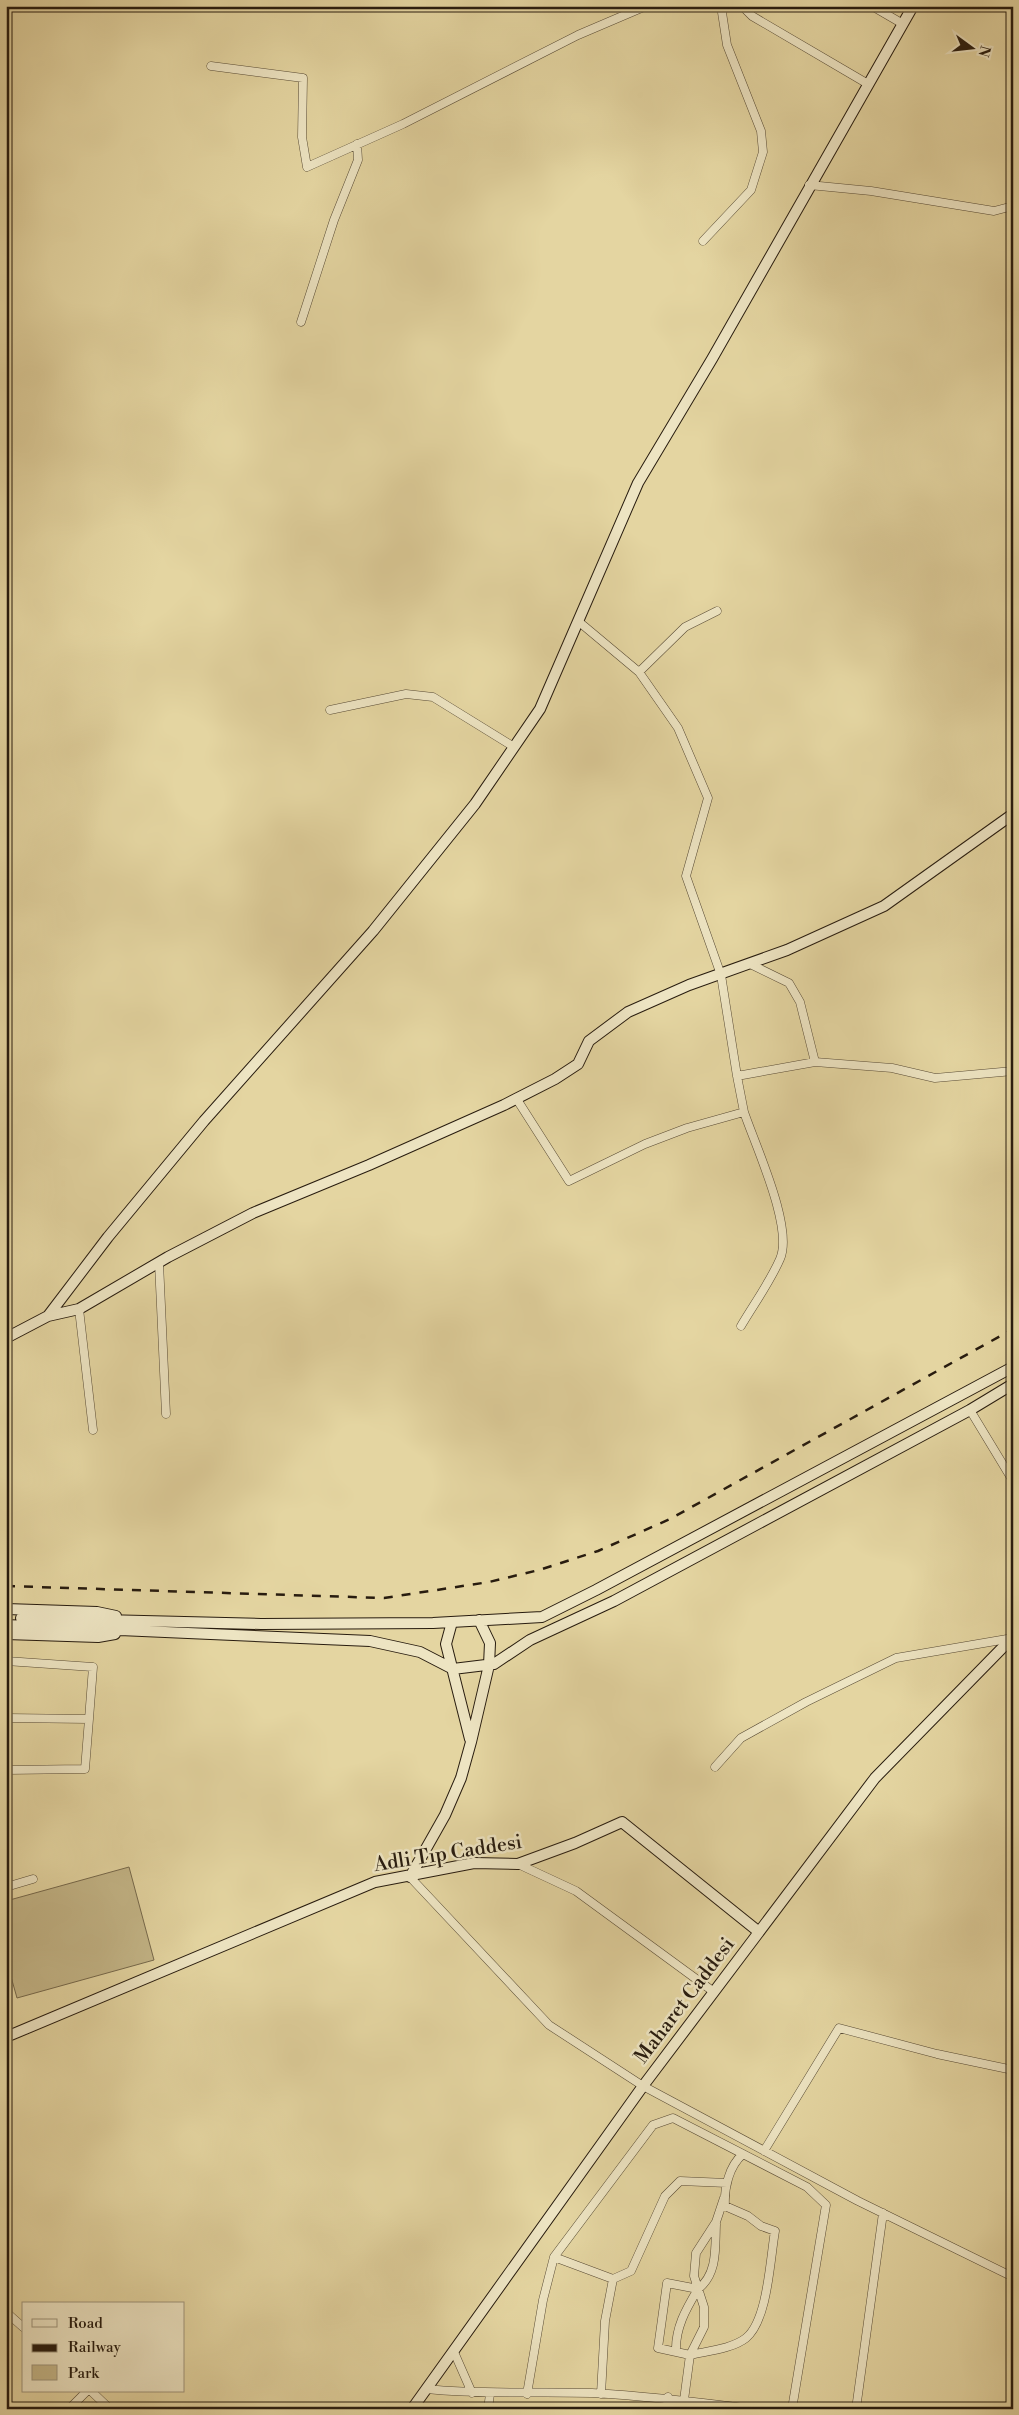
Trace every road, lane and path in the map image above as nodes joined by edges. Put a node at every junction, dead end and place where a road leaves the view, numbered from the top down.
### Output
1 (646, 6) edge
2 (720, 6) edge
3 (742, 6) edge
4 (872, 6) edge
5 (913, 6) edge
6 (902, 24) junction
7 (211, 66) dead end
8 (868, 84) junction
9 (357, 144) junction
10 (810, 185) junction
11 (1013, 206) edge
12 (703, 241) dead end
13 (301, 322) dead end
14 (717, 611) dead end
15 (578, 621) junction
16 (639, 672) junction
17 (330, 710) dead end
18 (514, 747) junction
19 (1013, 814) edge
20 (750, 964) junction
21 (721, 976) junction
22 (815, 1062) junction
23 (1013, 1071) edge
24 (737, 1076) junction
25 (516, 1098) junction
26 (744, 1112) junction
27 (159, 1263) junction
28 (79, 1309) junction
29 (48, 1316) junction
30 (741, 1326) dead end
31 (6, 1338) edge
32 (1013, 1367) edge
33 (1013, 1384) edge
34 (970, 1410) junction
35 (166, 1414) dead end
36 (93, 1430) dead end
37 (1013, 1481) edge
38 (6, 1608) edge
39 (6, 1618) edge
40 (479, 1620) junction
41 (452, 1622) junction
42 (6, 1625) edge
43 (137, 1626) junction
44 (6, 1634) edge
45 (1012, 1638) edge
46 (6, 1661) edge
47 (489, 1665) junction
48 (453, 1669) junction
49 (6, 1718) edge
50 (89, 1719) junction
51 (471, 1742) junction
52 (715, 1767) dead end
53 (6, 1770) edge
54 (518, 1864) junction
55 (410, 1877) junction
56 (33, 1879) dead end
57 (6, 1887) edge
58 (759, 1932) junction
59 (714, 1992) junction
60 (6, 2037) edge
61 (1013, 2070) edge
62 (643, 2086) junction
63 (764, 2150) junction
64 (743, 2154) junction
65 (727, 2184) junction
66 (724, 2198) junction
67 (883, 2213) junction
68 (716, 2222) junction
69 (554, 2257) junction
70 (1013, 2278) edge
71 (613, 2279) junction
72 (698, 2289) junction
73 (6, 2312) edge
74 (22, 2326) edge
75 (454, 2352) junction
76 (676, 2352) junction
77 (690, 2355) junction
78 (427, 2389) junction
79 (88, 2392) edge
80 (90, 2392) edge
81 (472, 2393) junction
82 (490, 2394) junction
83 (527, 2394) junction
84 (601, 2394) junction
85 (668, 2397) junction
86 (684, 2400) junction
87 (68, 2409) edge
88 (110, 2409) edge
89 (412, 2409) edge
90 (488, 2409) edge
91 (667, 2409) edge
92 (752, 2409) edge
93 (792, 2409) edge
94 (856, 2409) edge

1 - 9 street
2 - 12 street
3 - 8 street
4 - 6 street
5 - 6 street
6 - 8 street
7 - 9 street
8 - 10 street
9 - 13 street
10 - 11 street
10 - 15 street
14 - 16 street
15 - 16 street
15 - 18 street
16 - 21 street
17 - 18 street
18 - 29 street
19 - 20 street
20 - 21 street
20 - 22 street
21 - 24 street
21 - 25 street
22 - 23 street
22 - 24 street
24 - 26 street
25 - 26 street
25 - 27 street
26 - 30 street
27 - 28 street
27 - 35 street
28 - 29 street
28 - 36 street
29 - 31 street
32 - 40 street
33 - 34 street
34 - 37 street
34 - 47 street
38 - 43 street
39 - 43 street
40 - 41 street
40 - 47 street
41 - 43 street
41 - 48 street
42 - 43 street
43 - 44 street
43 - 48 street
45 - 52 street
45 - 58 street, Maharet Caddesi
46 - 50 street
47 - 48 street
47 - 51 street
48 - 51 street
49 - 50 street
50 - 53 street
51 - 55 street
54 - 55 street, Adli Tıp Caddesi
54 - 58 street, Adli Tıp Caddesi
54 - 59 street
55 - 60 street, Adli Tıp Caddesi
55 - 62 street
56 - 57 street
58 - 59 street, Maharet Caddesi
59 - 62 street, Maharet Caddesi
61 - 63 street
62 - 63 street
62 - 75 street, Maharet Caddesi
63 - 67 street
64 - 65 street
64 - 69 street
64 - 93 street
65 - 66 street
65 - 71 street
66 - 68 street
66 - 77 street
67 - 70 street
67 - 94 street
68 - 72 street
68 - 72 street
69 - 71 street
69 - 83 street
71 - 84 street
72 - 76 street
72 - 76 street
72 - 77 street
73 - 74 street
75 - 78 street, Maharet Caddesi
75 - 81 street
76 - 77 street
77 - 86 street
78 - 81 street
78 - 89 street, Maharet Caddesi
79 - 87 street
80 - 88 street
81 - 82 street
82 - 83 street
82 - 90 street
83 - 84 street
84 - 85 street
85 - 86 street
85 - 91 street
86 - 92 street

